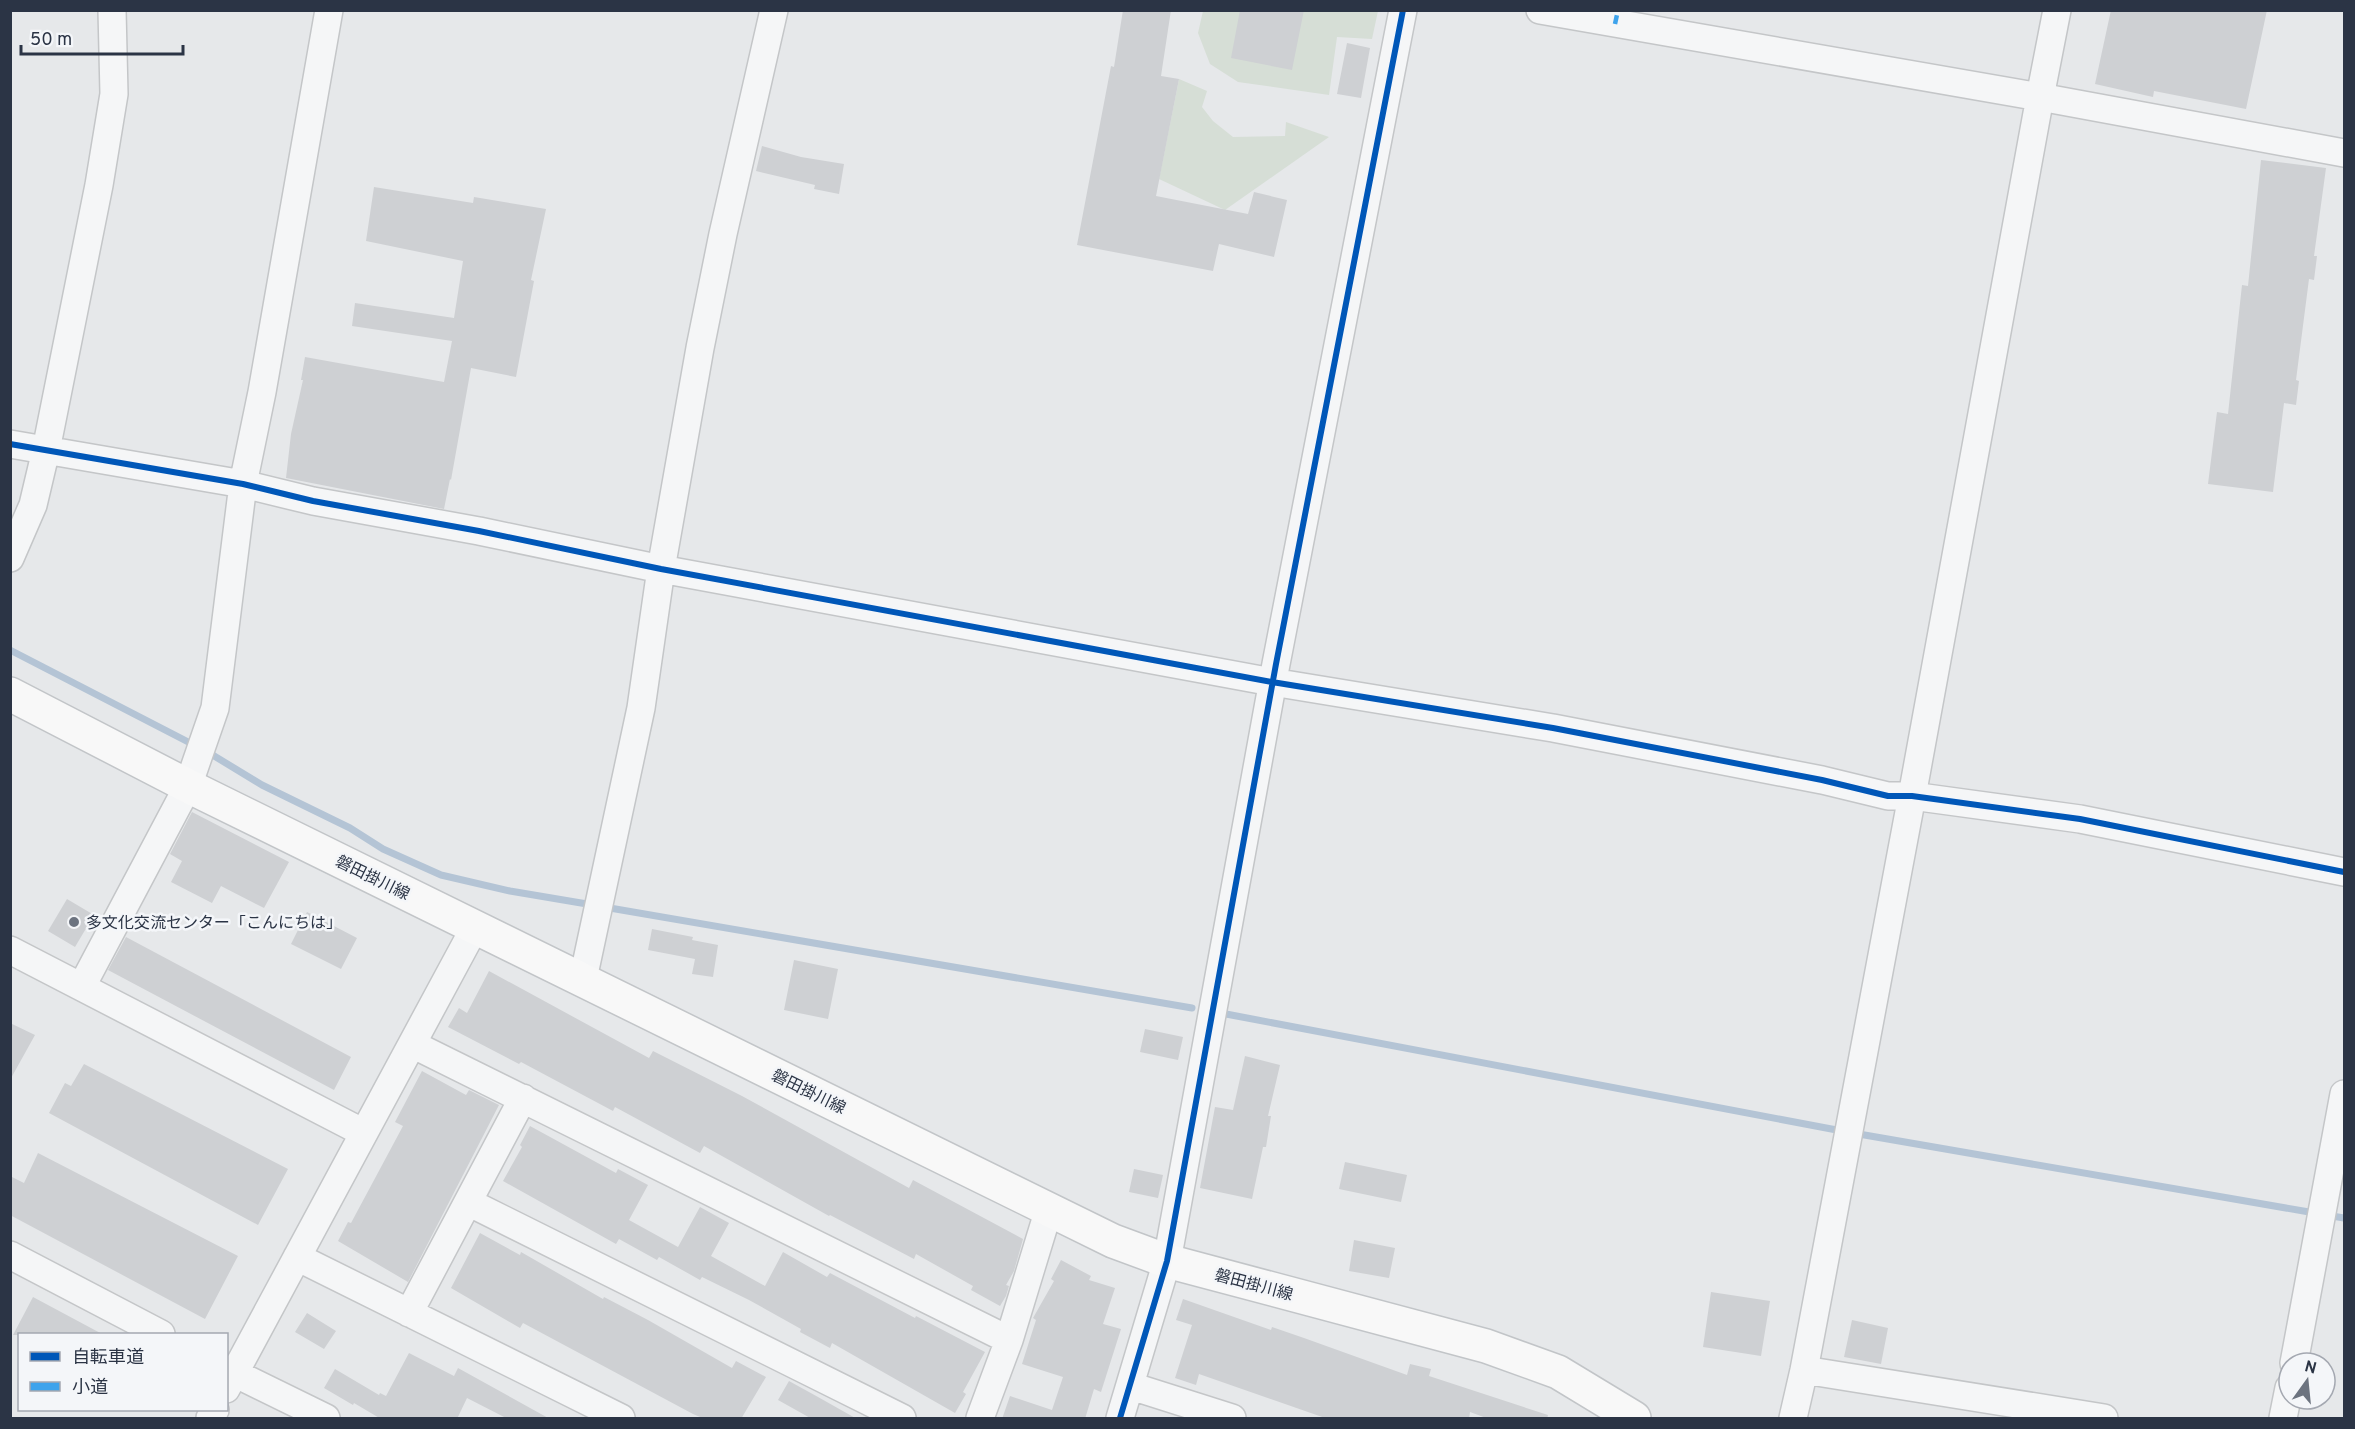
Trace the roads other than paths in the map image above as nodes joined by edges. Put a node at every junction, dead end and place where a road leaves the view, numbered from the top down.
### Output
1 (112, 10) edge
2 (329, 10) edge
3 (774, 10) edge
4 (1403, 10) edge
5 (1540, 10) edge
6 (2057, 10) edge
7 (2040, 97) junction
8 (2344, 153) edge
9 (10, 444) edge
10 (46, 450) junction
11 (243, 484) junction
12 (10, 558) edge
13 (662, 569) junction
14 (1272, 682) junction
15 (10, 693) edge
16 (188, 786) junction
17 (1912, 796) junction
18 (2344, 872) edge
19 (475, 927) junction
20 (10, 950) edge
21 (583, 979) junction
22 (82, 986) junction
23 (412, 1044) junction
24 (2344, 1094) edge
25 (523, 1098) junction
26 (364, 1133) junction
27 (468, 1202) junction
28 (1049, 1209) junction
29 (10, 1255) edge
30 (297, 1257) junction
31 (1167, 1261) junction
32 (409, 1313) junction
33 (157, 1333) edge
34 (1009, 1340) junction
35 (2296, 1351) edge
36 (1804, 1370) junction
37 (229, 1377) edge
38 (1131, 1386) junction
39 (326, 1419) edge
40 (621, 1419) edge
41 (902, 1419) edge
42 (980, 1419) edge
43 (1120, 1419) edge
44 (1232, 1419) edge
45 (1634, 1419) edge
46 (1793, 1419) edge
47 (2104, 1419) edge

1 - 10 street
2 - 11 street
3 - 13 street
4 - 14 street
5 - 7 street
6 - 7 street
7 - 8 street
7 - 17 street
9 - 10 street
10 - 11 street
10 - 12 street
11 - 13 street
11 - 16 street
13 - 14 street
13 - 21 street
14 - 17 street
14 - 31 street
15 - 16 main road, 磐田掛川線
16 - 19 main road, 磐田掛川線
16 - 22 street
17 - 18 street
17 - 36 street
19 - 21 main road, 磐田掛川線
19 - 23 street
20 - 22 street
21 - 28 main road, 磐田掛川線
22 - 26 street
23 - 25 street
23 - 26 street
24 - 35 street
25 - 27 street
25 - 34 street
26 - 30 street
27 - 32 street
27 - 41 street
28 - 31 main road, 磐田掛川線
28 - 34 street
29 - 33 street
30 - 32 street
30 - 37 street
31 - 38 street
31 - 45 main road, 磐田掛川線
32 - 40 street
34 - 42 street
36 - 46 street
36 - 47 street
37 - 39 street
38 - 43 street
38 - 44 street

